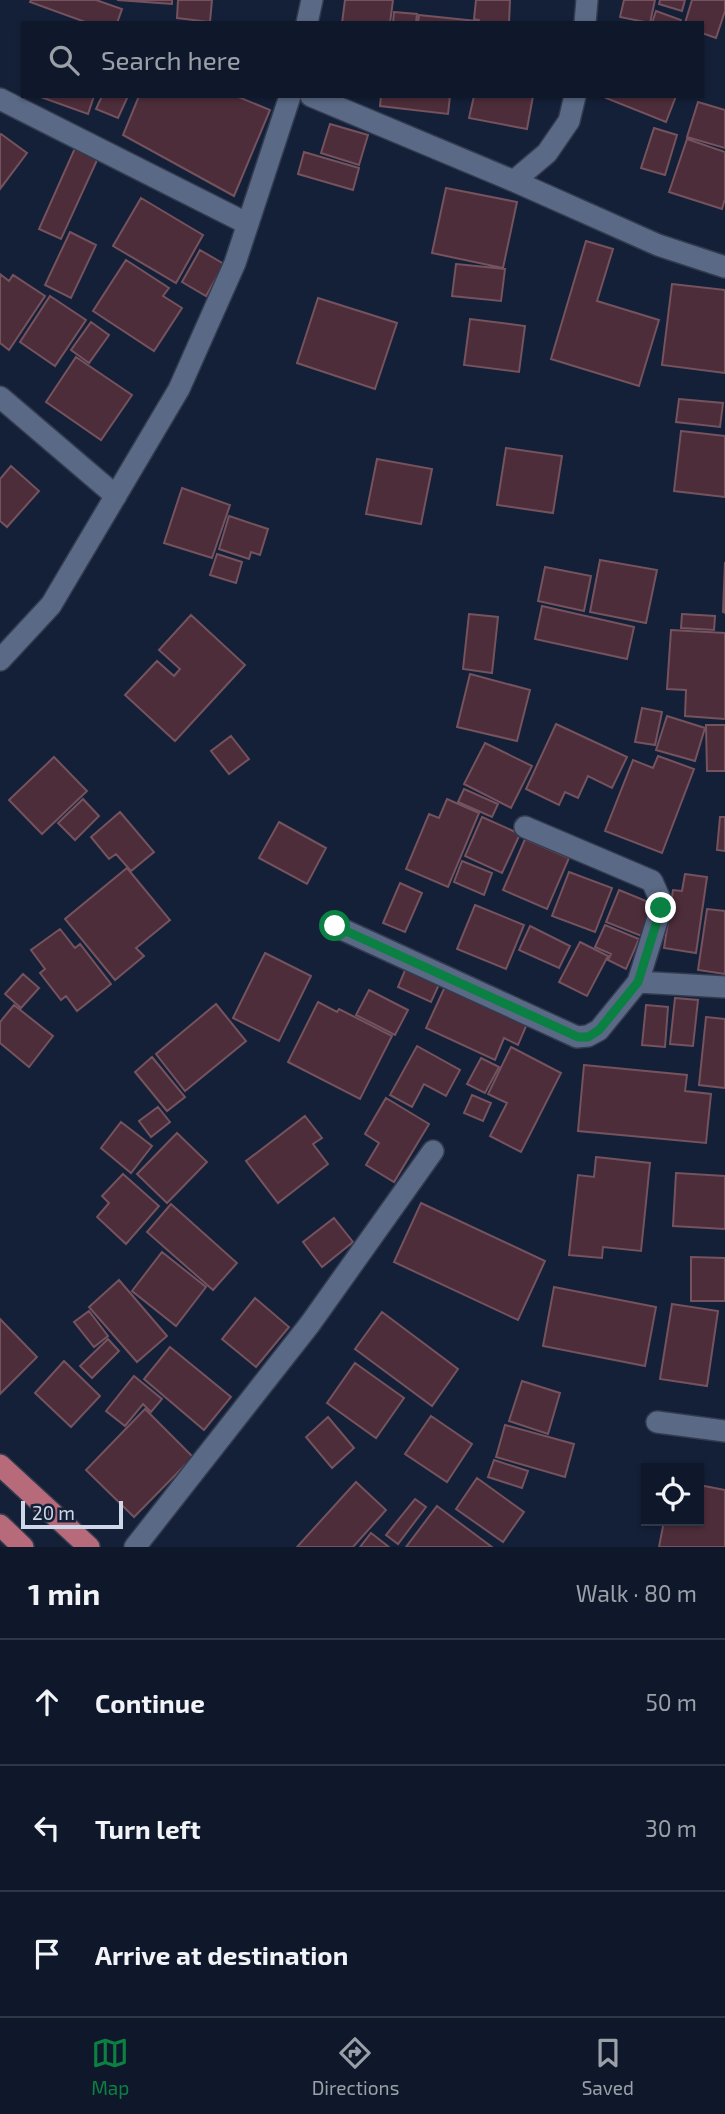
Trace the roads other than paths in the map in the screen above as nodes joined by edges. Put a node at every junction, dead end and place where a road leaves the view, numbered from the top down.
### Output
1 (313, 0) edge
2 (587, 0) edge
3 (308, 21) edge
4 (585, 21) edge
5 (289, 98) edge
6 (316, 98) edge
7 (575, 98) edge
8 (0, 99) edge
9 (514, 181) junction
10 (248, 224) junction
11 (725, 267) edge
12 (0, 397) edge
13 (116, 496) junction
14 (0, 660) edge
15 (525, 827) dead end
16 (335, 926) dead end
17 (638, 982) junction
18 (725, 988) edge
19 (433, 1151) dead end
20 (657, 1422) dead end
21 (725, 1431) edge
22 (0, 1465) edge
23 (0, 1525) edge
24 (23, 1547) edge
25 (89, 1547) edge
26 (135, 1547) edge

1 - 3 street
2 - 4 street
5 - 10 street
6 - 9 street
7 - 9 street
8 - 10 street
9 - 11 street
10 - 13 street
12 - 13 street
13 - 14 street
15 - 17 street
16 - 17 street
17 - 18 street
19 - 26 street
20 - 21 street
22 - 25 main road
23 - 24 main road

